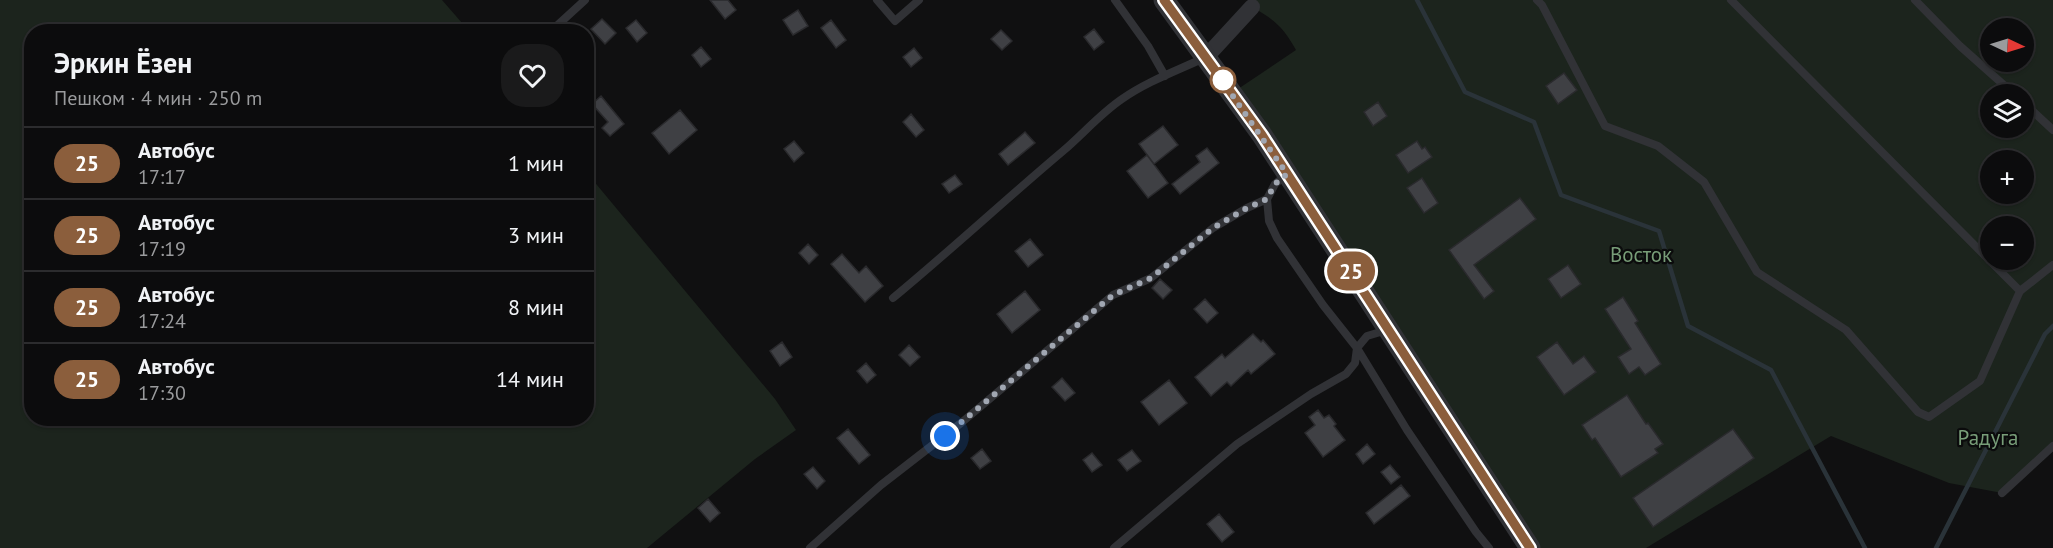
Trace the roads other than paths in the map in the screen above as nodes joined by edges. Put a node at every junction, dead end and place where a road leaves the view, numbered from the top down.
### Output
1 (585, 0) edge
2 (878, 0) edge
3 (920, 0) edge
4 (1115, 0) edge
5 (1164, 0) edge
6 (1537, 0) edge
7 (1731, 0) edge
8 (1915, 0) edge
9 (1256, 3) edge
10 (559, 24) edge
11 (1206, 57) junction
12 (1165, 76) junction
13 (2003, 84) edge
14 (2034, 112) edge
15 (2053, 130) edge
16 (1287, 174) junction
17 (1267, 199) junction
18 (2053, 265) edge
19 (2020, 291) junction
20 (893, 298) dead end
21 (1389, 330) junction
22 (1357, 348) junction
23 (2053, 446) edge
24 (2002, 493) dead end
25 (810, 548) edge
26 (1114, 548) edge
27 (1489, 548) edge
28 (1530, 548) edge

1 - 10 lane
2 - 3 lane
4 - 12 lane
5 - 11 street
6 - 19 lane
7 - 19 lane
8 - 13 lane
9 - 11 street
11 - 12 lane
11 - 16 street
12 - 20 lane
14 - 15 lane
16 - 17 lane
16 - 21 street
17 - 22 lane
17 - 25 lane
18 - 19 lane
21 - 22 lane
21 - 28 street
22 - 26 lane
22 - 27 lane
23 - 24 lane

